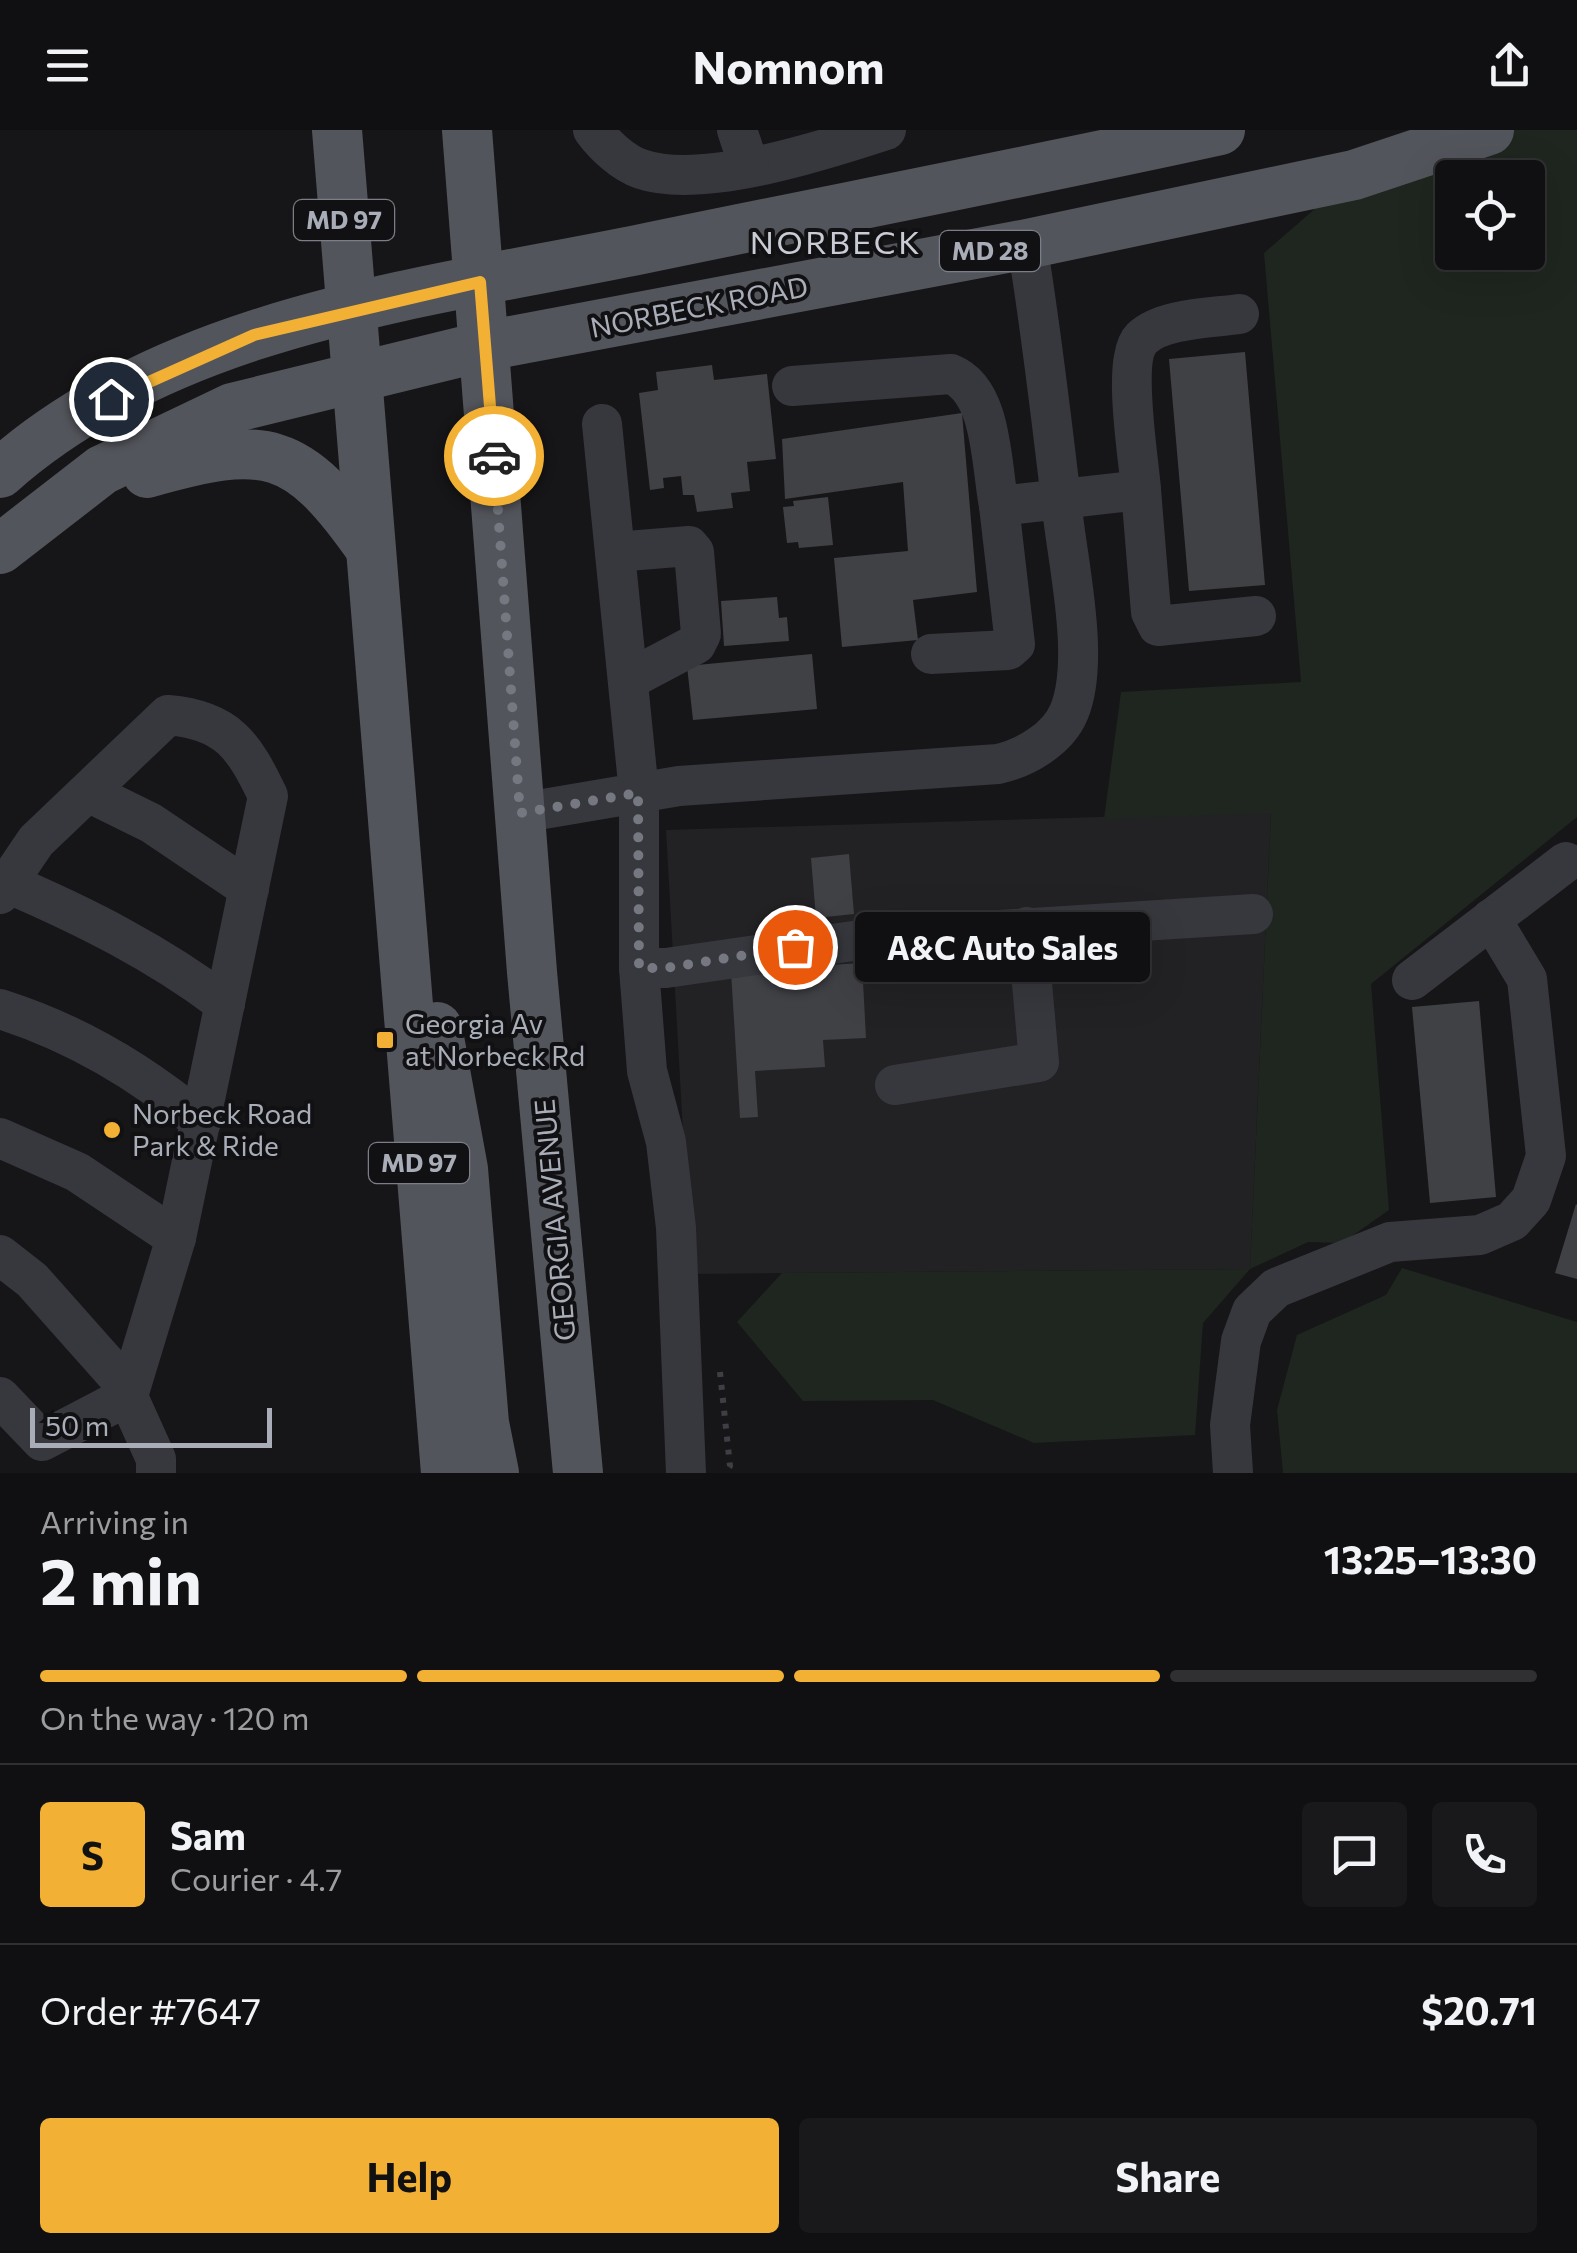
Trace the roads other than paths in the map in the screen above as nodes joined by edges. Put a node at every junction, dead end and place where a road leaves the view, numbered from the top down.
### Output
1 (336, 130) edge
2 (467, 130) edge
3 (886, 130) edge
4 (1220, 130) edge
5 (1489, 130) edge
6 (594, 131) edge
7 (830, 138) edge
8 (743, 148) edge
9 (1027, 244) junction
10 (480, 282) junction
11 (350, 310) junction
12 (1240, 314) dead end
13 (485, 346) junction
14 (359, 376) junction
15 (792, 386) dead end
16 (602, 424) dead end
17 (0, 473) edge
18 (1141, 490) junction
19 (66, 497) junction
20 (1061, 500) junction
21 (999, 506) junction
22 (0, 549) edge
23 (372, 551) junction
24 (614, 552) junction
25 (1256, 616) dead end
26 (932, 654) dead end
27 (628, 680) junction
28 (88, 792) junction
29 (638, 793) junction
30 (520, 813) junction
31 (395, 852) junction
32 (1566, 862) dead end
33 (4, 888) edge
34 (249, 888) junction
35 (1253, 914) dead end
36 (1492, 918) junction
37 (1028, 926) junction
38 (639, 968) junction
39 (1412, 980) dead end
40 (225, 1004) junction
41 (0, 1009) edge
42 (895, 1084) dead end
43 (201, 1122) junction
44 (0, 1138) edge
45 (1562, 1161) edge
46 (176, 1238) junction
47 (0, 1255) edge
48 (128, 1396) junction
49 (0, 1397) edge
50 (156, 1473) edge
51 (446, 1473) edge
52 (494, 1473) edge
53 (578, 1473) edge
54 (686, 1473) edge
55 (1233, 1473) edge

1 - 11 main road, MD 97
2 - 10 main road, GEORGIA AVENUE
3 - 7 street
4 - 10 main road
5 - 9 main road, NORBECK ROAD / MD 28
6 - 8 street
7 - 8 street
9 - 13 main road, NORBECK ROAD / MD 28
9 - 20 street
10 - 11 main road
10 - 13 main road, GEORGIA AVENUE
11 - 14 main road, MD 97
11 - 17 main road
12 - 18 street
13 - 14 main road, NORBECK ROAD / MD 28
13 - 30 main road, GEORGIA AVENUE
14 - 19 main road, NORBECK ROAD / MD 28
14 - 23 main road, MD 97
15 - 21 street
16 - 24 street
18 - 20 street
18 - 25 street
19 - 22 main road, NORBECK ROAD / MD 28
19 - 23 main road
20 - 21 street
20 - 29 street
21 - 26 street
23 - 31 main road, MD 97
24 - 27 street
24 - 27 street
27 - 29 street
28 - 33 street
28 - 34 street
28 - 34 street
29 - 30 street
29 - 38 street
30 - 53 main road, GEORGIA AVENUE
31 - 51 main road, MD 97
31 - 52 main road
32 - 36 street
33 - 40 street
34 - 40 street
35 - 37 street
36 - 39 street
36 - 45 street
37 - 38 street
37 - 42 street
38 - 54 street
40 - 43 street
41 - 43 street
43 - 46 street
44 - 46 street
45 - 55 street
46 - 48 street
47 - 48 street
48 - 49 street
48 - 50 street

